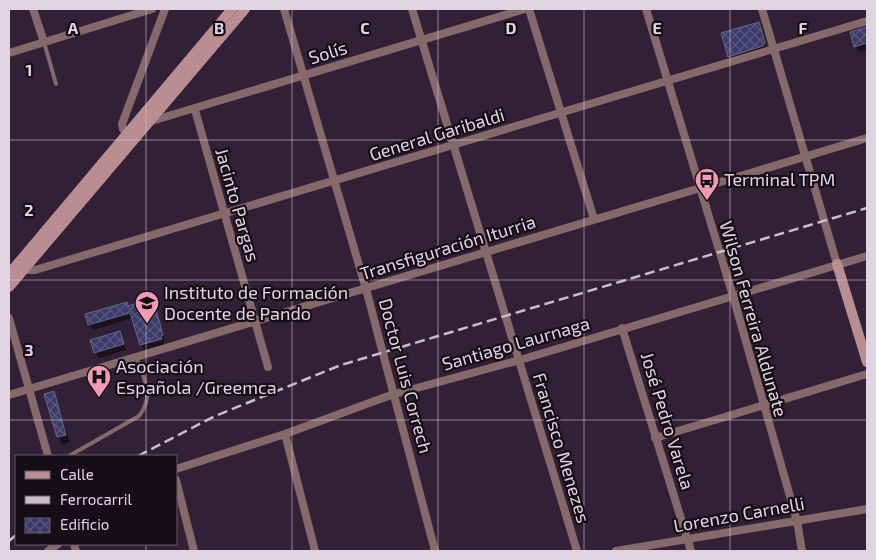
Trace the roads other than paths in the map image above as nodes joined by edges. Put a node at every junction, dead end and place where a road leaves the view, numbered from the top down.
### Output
1 (33, 9) edge
2 (152, 9) edge
3 (165, 9) edge
4 (232, 9) edge
5 (245, 9) edge
6 (284, 9) edge
7 (412, 9) edge
8 (525, 9) edge
9 (529, 9) edge
10 (646, 9) edge
11 (762, 9) edge
12 (867, 21) edge
13 (422, 40) junction
14 (44, 42) junction
15 (774, 50) junction
16 (9, 52) edge
17 (303, 76) junction
18 (669, 82) junction
19 (56, 84) dead end
20 (195, 110) junction
21 (562, 113) junction
22 (145, 120) junction
23 (130, 137) junction
24 (867, 138) edge
25 (454, 145) junction
26 (805, 156) junction
27 (334, 182) junction
28 (700, 188) junction
29 (224, 215) junction
30 (594, 219) junction
31 (487, 252) junction
32 (867, 256) edge
33 (837, 264) junction
34 (20, 268) junction
35 (9, 274) edge
36 (9, 287) edge
37 (366, 289) junction
38 (733, 296) junction
39 (9, 318) edge
40 (254, 322) junction
41 (622, 328) junction
42 (136, 357) junction
43 (520, 360) junction
44 (867, 362) edge
45 (268, 367) dead end
46 (867, 374) edge
47 (28, 389) junction
48 (394, 394) junction
49 (9, 395) edge
50 (762, 405) junction
51 (284, 434) junction
52 (655, 438) junction
53 (48, 455) edge
54 (71, 455) edge
55 (178, 468) edge
56 (178, 488) edge
57 (867, 509) edge
58 (797, 520) junction
59 (688, 539) junction
60 (194, 551) edge
61 (315, 551) edge
62 (435, 551) edge
63 (576, 551) edge
64 (616, 551) edge
65 (691, 551) edge
66 (802, 551) edge

1 - 14 street
2 - 14 street
3 - 23 street
4 - 22 street
5 - 22 street
6 - 17 street, Doctor Luis Correch
7 - 13 street, Francisco Menezes
8 - 13 street, Solís
9 - 21 street
10 - 18 street, Wilson Ferreira Aldunate
11 - 15 street
12 - 15 street, General Garibaldi
13 - 17 street, Solís
13 - 25 street, Francisco Menezes
14 - 16 street
14 - 19 lane
15 - 18 street, General Garibaldi
15 - 26 street
17 - 20 street, Solís
17 - 27 street, Doctor Luis Correch
18 - 21 street, General Garibaldi
18 - 28 street, Wilson Ferreira Aldunate
20 - 22 street, Solís
20 - 29 street, Jacinto Pargas
21 - 25 street, General Garibaldi
21 - 30 street
22 - 23 street
23 - 34 street
24 - 26 street, Transfiguración Iturria
25 - 27 street, General Garibaldi
25 - 31 street, Francisco Menezes
26 - 28 street, Transfiguración Iturria
26 - 33 street
27 - 29 street, General Garibaldi
27 - 37 street, Doctor Luis Correch
28 - 30 street, Transfiguración Iturria
28 - 38 street, Wilson Ferreira Aldunate
29 - 34 street, General Garibaldi
29 - 40 street, Jacinto Pargas
30 - 31 street, Transfiguración Iturria
31 - 37 street, Transfiguración Iturria
31 - 43 street, Francisco Menezes
32 - 33 street, Santiago Laurnaga
33 - 38 street, Santiago Laurnaga
33 - 44 street
34 - 35 street
34 - 36 street
37 - 40 street, Transfiguración Iturria
37 - 48 street, Doctor Luis Correch
38 - 41 street, Santiago Laurnaga
38 - 50 street, Wilson Ferreira Aldunate
39 - 47 street
40 - 42 street, Transfiguración Iturria
40 - 45 street, Jacinto Pargas
41 - 43 street, Santiago Laurnaga
41 - 52 street, José Pedro Varela
42 - 47 street, Transfiguración Iturria
42 - 54 lane
43 - 48 street, Santiago Laurnaga
43 - 63 street, Francisco Menezes
46 - 50 street
47 - 49 street, Transfiguración Iturria
47 - 53 street
48 - 51 street, Santiago Laurnaga
48 - 62 street, Doctor Luis Correch
50 - 52 street
50 - 58 street, Wilson Ferreira Aldunate
51 - 55 street, Santiago Laurnaga
51 - 61 street
52 - 59 street, José Pedro Varela
56 - 60 street
57 - 58 street, Lorenzo Carnelli
58 - 59 street, Lorenzo Carnelli
58 - 66 street, Wilson Ferreira Aldunate
59 - 64 street, Lorenzo Carnelli
59 - 65 street, José Pedro Varela

